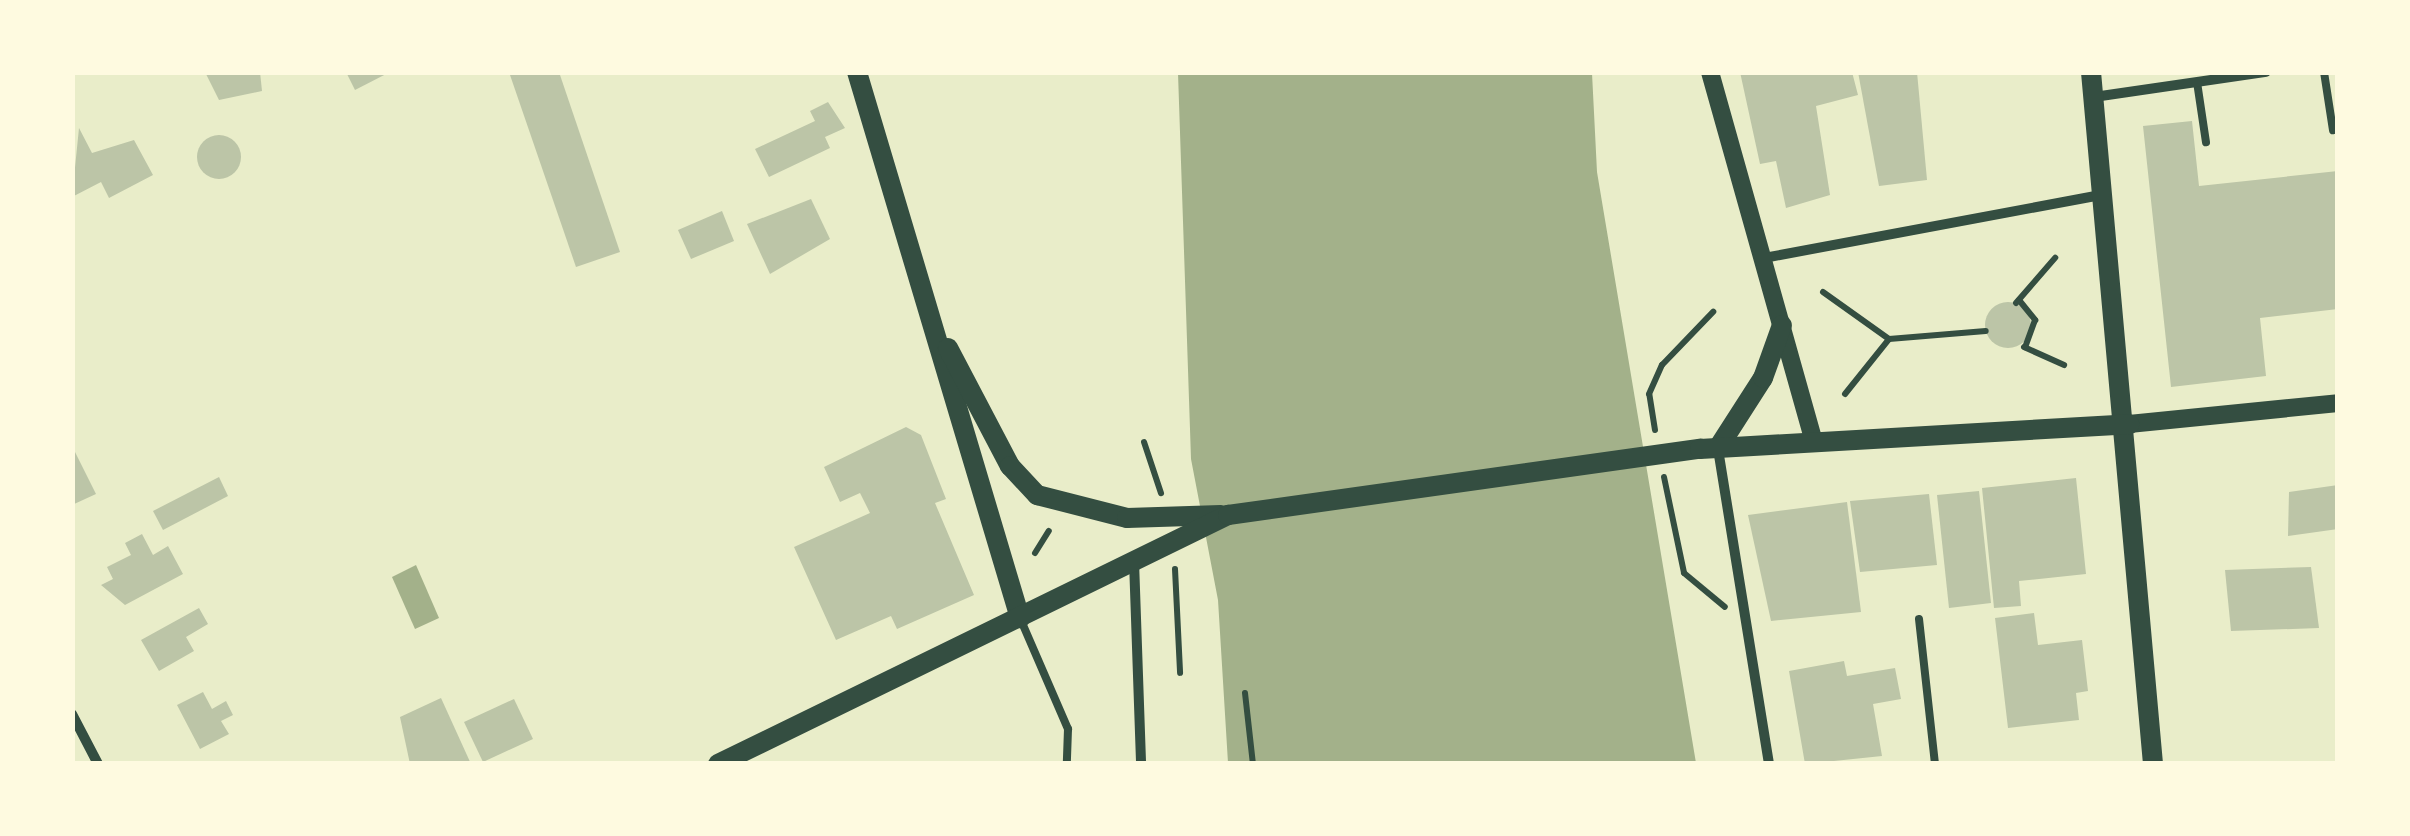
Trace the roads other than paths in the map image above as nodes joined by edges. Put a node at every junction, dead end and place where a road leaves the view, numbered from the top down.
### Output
1 (857, 72) edge
2 (1710, 72) edge
3 (2091, 72) edge
4 (2266, 72) edge
5 (2324, 72) edge
6 (2252, 74) edge
7 (2197, 82) junction
8 (2094, 97) junction
9 (2332, 130) dead end
10 (2206, 142) dead end
11 (2103, 195) junction
12 (1764, 258) junction
13 (920, 290) junction
14 (1782, 325) junction
15 (2338, 403) edge
16 (2128, 424) junction
17 (1814, 442) junction
18 (1709, 448) junction
19 (1228, 515) junction
20 (1134, 560) junction
21 (1020, 618) junction
22 (1919, 619) dead end
23 (72, 714) edge
24 (98, 764) edge
25 (718, 764) edge
26 (1066, 764) edge
27 (1141, 764) edge
28 (1769, 764) edge
29 (1935, 764) edge
30 (2153, 764) edge

1 - 13 main road
2 - 12 street
3 - 8 main road
4 - 6 street
5 - 9 lane
6 - 7 street
7 - 8 street
7 - 10 lane
8 - 11 main road
11 - 12 street
11 - 16 main road
12 - 14 street
13 - 19 main road
13 - 21 main road
14 - 17 street
14 - 18 main road
15 - 16 street
16 - 17 main road
16 - 30 main road
17 - 18 main road
18 - 19 main road
18 - 28 street
19 - 20 main road
20 - 21 main road
20 - 27 street
21 - 25 main road
21 - 26 lane
22 - 29 lane
23 - 24 street

